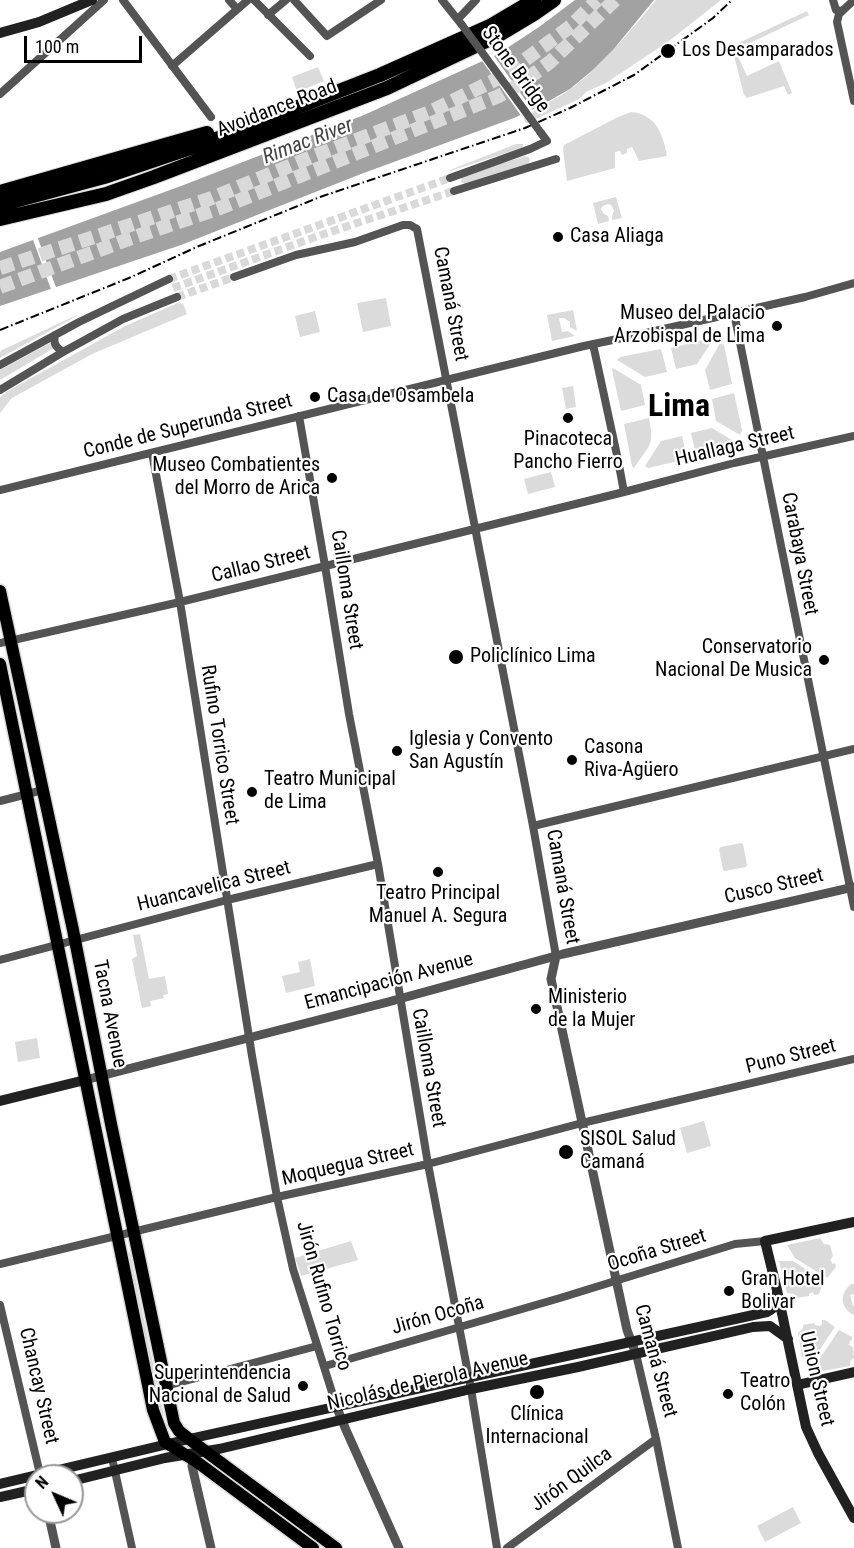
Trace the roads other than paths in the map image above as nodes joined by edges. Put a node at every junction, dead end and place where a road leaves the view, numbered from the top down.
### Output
1 (92, 0) edge
2 (104, 0) edge
3 (123, 0) edge
4 (229, 0) edge
5 (248, 0) edge
6 (254, 0) edge
7 (286, 0) edge
8 (294, 0) edge
9 (381, 0) edge
10 (442, 0) edge
11 (476, 0) edge
12 (534, 0) edge
13 (554, 0) edge
14 (833, 0) edge
15 (853, 0) edge
16 (237, 9) junction
17 (841, 11) junction
18 (268, 15) junction
19 (460, 22) junction
20 (0, 33) edge
21 (310, 56) dead end
22 (172, 66) junction
23 (0, 94) edge
24 (854, 101) edge
25 (211, 117) dead end
26 (247, 127) junction
27 (556, 159) dead end
28 (450, 178) tunnel mouth
29 (454, 191) tunnel mouth
30 (0, 192) edge
31 (0, 205) edge
32 (0, 219) edge
33 (234, 277) tunnel mouth
34 (169, 279) tunnel mouth
35 (854, 283) edge
36 (145, 297) junction
37 (177, 297) tunnel mouth
38 (141, 311) junction
39 (734, 313) junction
40 (56, 335) junction
41 (593, 344) junction
42 (63, 352) junction
43 (0, 365) edge
44 (446, 380) junction
45 (0, 390) edge
46 (299, 416) junction
47 (854, 436) edge
48 (152, 453) junction
49 (763, 456) junction
50 (0, 490) edge
51 (624, 492) junction
52 (475, 528) junction
53 (325, 566) junction
54 (0, 591) edge
55 (180, 602) junction
56 (5, 642) edge
57 (0, 664) edge
58 (0, 703) edge
59 (854, 749) edge
60 (823, 756) junction
61 (43, 790) junction
62 (24, 795) junction
63 (0, 801) edge
64 (533, 826) junction
65 (378, 864) junction
66 (852, 887) edge
67 (227, 900) junction
68 (854, 907) edge
69 (703, 922) joint
70 (77, 940) junction
71 (54, 945) junction
72 (556, 956) junction
73 (0, 960) edge
74 (400, 999) junction
75 (249, 1037) junction
76 (854, 1059) edge
77 (101, 1076) junction
78 (81, 1081) junction
79 (737, 1087) joint
80 (0, 1101) edge
81 (582, 1123) junction
82 (428, 1164) junction
83 (277, 1197) junction
84 (854, 1222) edge
85 (134, 1232) junction
86 (115, 1237) junction
87 (765, 1241) junction
88 (0, 1264) edge
89 (616, 1280) junction
90 (777, 1290) junction
91 (0, 1305) edge
92 (458, 1327) junction
93 (788, 1339) junction
94 (631, 1343) junction
95 (317, 1346) junction
96 (636, 1354) junction
97 (325, 1366) junction
98 (854, 1372) edge
99 (469, 1377) junction
100 (797, 1385) junction
101 (166, 1386) junction
102 (471, 1389) junction
103 (337, 1408) junction
104 (342, 1419) junction
105 (189, 1439) junction
106 (656, 1439) junction
107 (165, 1445) junction
108 (206, 1451) junction
109 (181, 1455) junction
110 (112, 1458) junction
111 (37, 1464) edge
112 (84, 1465) edge
113 (192, 1466) junction
114 (114, 1470) junction
115 (84, 1478) edge
116 (24, 1479) edge
117 (0, 1484) edge
118 (24, 1492) edge
119 (0, 1497) edge
120 (854, 1518) edge
121 (51, 1524) edge
122 (56, 1548) edge
123 (132, 1548) edge
124 (211, 1548) edge
125 (303, 1548) edge
126 (313, 1548) edge
127 (336, 1548) edge
128 (399, 1548) edge
129 (497, 1548) edge
130 (507, 1548) edge
131 (678, 1548) edge

1 - 20 main road
2 - 23 street
3 - 22 street
4 - 16 street
5 - 16 street
6 - 18 street
7 - 18 street
8 - 9 street
10 - 19 street, Stone Bridge
11 - 19 street
12 - 26 highway, Avoidance Road
13 - 32 highway, Avoidance Road
14 - 17 street
15 - 17 street
16 - 22 street
17 - 24 street
18 - 21 street
19 - 28 street, Stone Bridge, bridge
22 - 25 street
26 - 30 highway
26 - 31 highway, Avoidance Road
27 - 29 street
33 - 44 street, Camaná Street
34 - 36 street
35 - 39 street, Conde de Superunda Street
36 - 38 street
36 - 40 street
37 - 38 street
38 - 42 street
39 - 41 street, Conde de Superunda Street
39 - 49 street, Carabaya Street
40 - 42 street
40 - 43 street
41 - 44 street, Conde de Superunda Street
41 - 51 street
42 - 45 street
44 - 46 street, Conde de Superunda Street
44 - 52 street, Camaná Street
46 - 48 street, Conde de Superunda Street
46 - 53 street, Cailloma Street
47 - 49 street, Huallaga Street
48 - 50 street, Conde de Superunda Street
48 - 55 street, Rufino Torrico Street
49 - 51 street, Huallaga Street
49 - 60 street, Carabaya Street
51 - 52 street, Callao Street
52 - 53 street, Callao Street
52 - 64 street, Camaná Street
53 - 55 street, Callao Street
53 - 65 street, Cailloma Street
54 - 56 main road, Tacna Avenue
55 - 56 street, Callao Street
55 - 67 street, Rufino Torrico Street
56 - 61 main road, Tacna Avenue
57 - 62 main road, Tacna Avenue
58 - 62 main road, Tacna Avenue
59 - 60 street
60 - 64 street
60 - 66 street, Carabaya Street
61 - 62 street
61 - 70 main road, Tacna Avenue
62 - 63 street
62 - 71 main road, Tacna Avenue
64 - 72 street, Camaná Street
65 - 67 street, Huancavelica Street
65 - 74 street, Cailloma Street
66 - 68 street, Carabaya Street
66 - 69 street, Cusco Street
67 - 70 street, Huancavelica Street
67 - 75 street, Rufino Torrico Street
69 - 72 street, Emancipación Avenue
70 - 71 street, Huancavelica Street
70 - 77 main road, Tacna Avenue
71 - 73 street, Huancavelica Street
71 - 78 main road, Tacna Avenue
72 - 74 street, Emancipación Avenue
72 - 81 street, Camaná Street
74 - 75 street, Emancipación Avenue
74 - 82 street, Cailloma Street
75 - 77 street, Emancipación Avenue
75 - 83 street, Rufino Torrico Street
76 - 79 street, Puno Street
77 - 78 street, Emancipación Avenue
77 - 85 main road, Tacna Avenue
78 - 80 main road
78 - 86 main road, Tacna Avenue
79 - 81 street, Moquegua Street
81 - 82 street, Moquegua Street
81 - 89 street, Camaná Street
82 - 83 street, Moquegua Street
82 - 92 street, Cailloma Street
83 - 85 street, Moquegua Street
83 - 95 street, Jirón Rufino Torrico
84 - 87 main road
85 - 86 street, Moquegua Street
85 - 101 main road, Tacna Avenue
86 - 88 street, Moquegua Street
86 - 107 main road, Tacna Avenue
87 - 89 street, Ocoña Street
87 - 90 main road, Union Street
89 - 92 street, Ocoña Street
89 - 94 street, Camaná Street
90 - 93 main road, Union Street
90 - 94 main road, Nicolás de Pierola Avenue
91 - 111 street, Chancay Street
92 - 97 street, Jirón Ocoña
92 - 99 street, Cailloma Street
93 - 96 main road, Nicolás de Pierola Avenue
93 - 100 main road, Union Street
94 - 96 street, Camaná Street
94 - 99 main road, Nicolás de Pierola Avenue
95 - 97 street, Jirón Rufino Torrico
95 - 101 street
96 - 102 main road, Nicolás de Pierola Avenue
96 - 106 street, Camaná Street
97 - 103 street, Jirón Rufino Torrico
98 - 100 main road
99 - 102 street, Cailloma Street
99 - 103 main road, Nicolás de Pierola Avenue
100 - 120 main road, Union Street
101 - 105 main road, Tacna Avenue
102 - 104 main road, Nicolás de Pierola Avenue
102 - 129 street, Cailloma Street
103 - 104 street, Jirón Rufino Torrico
103 - 105 main road, Nicolás de Pierola Avenue
104 - 108 main road, Nicolás de Pierola Avenue
104 - 128 street, Jirón Rufino Torrico
105 - 107 main road, Nicolás de Pierola Avenue
105 - 108 main road, Tacna Avenue
106 - 130 street, Jirón Quilca
106 - 131 street, Camaná Street
107 - 109 main road
107 - 110 main road
108 - 109 main road, Nicolás de Pierola Avenue
108 - 127 main road, Tacna Avenue
109 - 113 main road
109 - 114 main road, Nicolás de Pierola Avenue
109 - 126 main road
110 - 112 main road
110 - 114 street
113 - 124 street
113 - 125 main road
114 - 115 main road, Nicolás de Pierola Avenue
114 - 123 street
116 - 117 main road
118 - 119 main road
121 - 122 street

